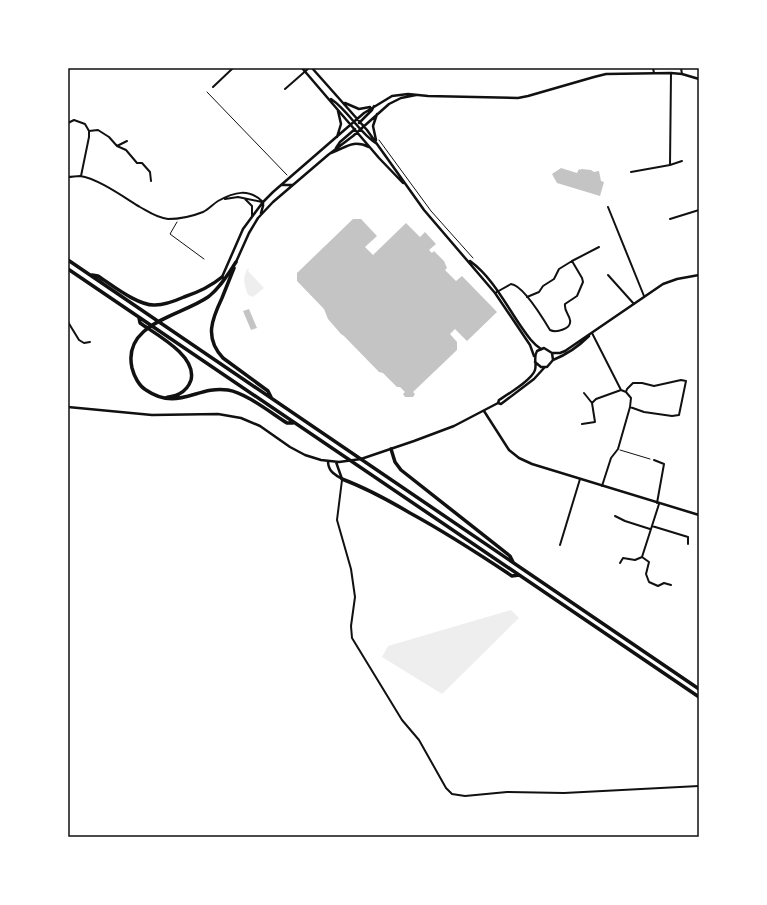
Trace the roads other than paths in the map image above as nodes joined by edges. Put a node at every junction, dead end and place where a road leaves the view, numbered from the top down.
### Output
1 (234, 68) edge
2 (302, 68) edge
3 (309, 68) edge
4 (312, 68) edge
5 (653, 68) edge
6 (681, 68) edge
7 (305, 71) junction
8 (654, 73) junction
9 (670, 73) junction
10 (682, 74) junction
11 (699, 79) edge
12 (213, 87) dead end
13 (285, 89) dead end
14 (420, 95) junction
15 (327, 96) junction
16 (342, 101) junction
17 (374, 106) junction
18 (336, 107) junction
19 (378, 113) junction
20 (357, 119) junction
21 (354, 122) junction
22 (360, 122) junction
23 (68, 123) edge
24 (351, 125) junction
25 (357, 126) junction
26 (362, 127) junction
27 (354, 129) junction
28 (89, 131) junction
29 (357, 132) junction
30 (337, 137) junction
31 (127, 141) dead end
32 (117, 146) junction
33 (379, 146) junction
34 (336, 148) junction
35 (371, 148) junction
36 (328, 155) junction
37 (682, 161) dead end
38 (670, 165) junction
39 (631, 172) dead end
40 (81, 176) junction
41 (68, 177) edge
42 (151, 181) dead end
43 (281, 185) junction
44 (293, 185) junction
45 (409, 189) junction
46 (244, 198) junction
47 (222, 200) junction
48 (263, 202) junction
49 (273, 202) junction
50 (608, 207) dead end
51 (699, 210) edge
52 (252, 216) junction
53 (258, 218) junction
54 (670, 219) dead end
55 (599, 247) dead end
56 (68, 260) edge
57 (236, 262) junction
58 (572, 262) junction
59 (68, 269) edge
60 (90, 275) junction
61 (608, 275) dead end
62 (699, 275) edge
63 (222, 277) junction
64 (222, 283) junction
65 (497, 292) junction
66 (644, 296) junction
67 (527, 297) junction
68 (634, 304) junction
69 (139, 318) junction
70 (68, 322) edge
71 (592, 333) junction
72 (90, 342) dead end
73 (541, 349) junction
74 (552, 353) junction
75 (534, 356) junction
76 (553, 360) junction
77 (535, 362) junction
78 (544, 368) junction
79 (620, 390) junction
80 (626, 392) junction
81 (584, 393) dead end
82 (165, 398) junction
83 (272, 398) junction
84 (498, 403) junction
85 (592, 403) junction
86 (68, 407) edge
87 (630, 407) junction
88 (484, 412) junction
89 (294, 422) junction
90 (582, 424) dead end
91 (391, 449) junction
92 (654, 460) road end
93 (328, 461) junction
94 (338, 462) junction
95 (342, 479) junction
96 (580, 479) junction
97 (602, 486) junction
98 (658, 503) junction
99 (699, 515) edge
100 (615, 516) dead end
101 (651, 527) junction
102 (688, 544) dead end
103 (560, 545) dead end
104 (642, 557) junction
105 (513, 562) junction
106 (620, 563) dead end
107 (519, 575) junction
108 (671, 585) dead end
109 (699, 689) edge
110 (699, 697) edge
111 (699, 786) edge

1 - 12 street
2 - 7 street
3 - 7 street
4 - 16 street
5 - 8 street
6 - 10 street
7 - 13 street
7 - 15 street
8 - 9 street
8 - 14 street
9 - 10 street
9 - 38 street
10 - 11 street
14 - 17 street
14 - 19 street
15 - 18 street
15 - 21 street
16 - 17 street
16 - 20 street
17 - 20 street
17 - 22 street
18 - 24 street
18 - 30 street
19 - 26 street
19 - 33 street
20 - 21 street
20 - 22 street
20 - 25 street
21 - 24 street
21 - 25 street
22 - 25 street
22 - 26 street
23 - 28 street
24 - 25 street
24 - 27 street
24 - 30 street
25 - 26 street
25 - 27 street
25 - 29 street
26 - 29 street
26 - 33 street
27 - 29 street
27 - 34 street
28 - 32 street
28 - 40 street
29 - 34 street
29 - 35 street
30 - 43 street
31 - 32 street
32 - 42 street
33 - 45 street
34 - 36 street
35 - 36 street
35 - 45 street
36 - 44 street
37 - 38 street
38 - 39 street
40 - 41 street
40 - 47 street
43 - 44 street
43 - 48 street
44 - 49 street
45 - 65 street
46 - 47 street
46 - 48 street
46 - 52 street
47 - 48 street
48 - 49 street
48 - 52 street
48 - 53 street
49 - 53 street
50 - 66 street
51 - 54 street
52 - 63 street
53 - 57 street
55 - 58 street
56 - 60 highway
57 - 64 highway
57 - 83 highway
58 - 67 street
58 - 67 street
59 - 69 highway
60 - 63 highway
60 - 83 highway
61 - 68 street
62 - 66 street
63 - 64 highway
64 - 82 highway
65 - 67 street
65 - 73 street
65 - 75 street
66 - 68 street
68 - 71 street
69 - 82 highway
69 - 89 highway
70 - 72 street
71 - 74 street
71 - 76 street
71 - 79 street
73 - 74 street
73 - 75 street
74 - 76 street
75 - 77 street
76 - 78 street
77 - 78 street
77 - 84 street
78 - 84 street
79 - 80 street
79 - 85 street
80 - 87 street
80 - 87 street
81 - 85 street
82 - 89 highway
83 - 105 highway
84 - 88 street
85 - 90 street
86 - 93 street
87 - 97 street
88 - 91 street
88 - 96 street
89 - 107 highway
91 - 94 street
91 - 105 highway
92 - 98 street
93 - 94 street
93 - 95 street
94 - 95 street
95 - 107 highway
95 - 111 street
96 - 97 street
96 - 103 street
97 - 98 street
98 - 99 street
98 - 101 street
100 - 101 street
101 - 102 street
101 - 104 street
104 - 106 street
104 - 108 street
105 - 109 highway
107 - 110 highway

